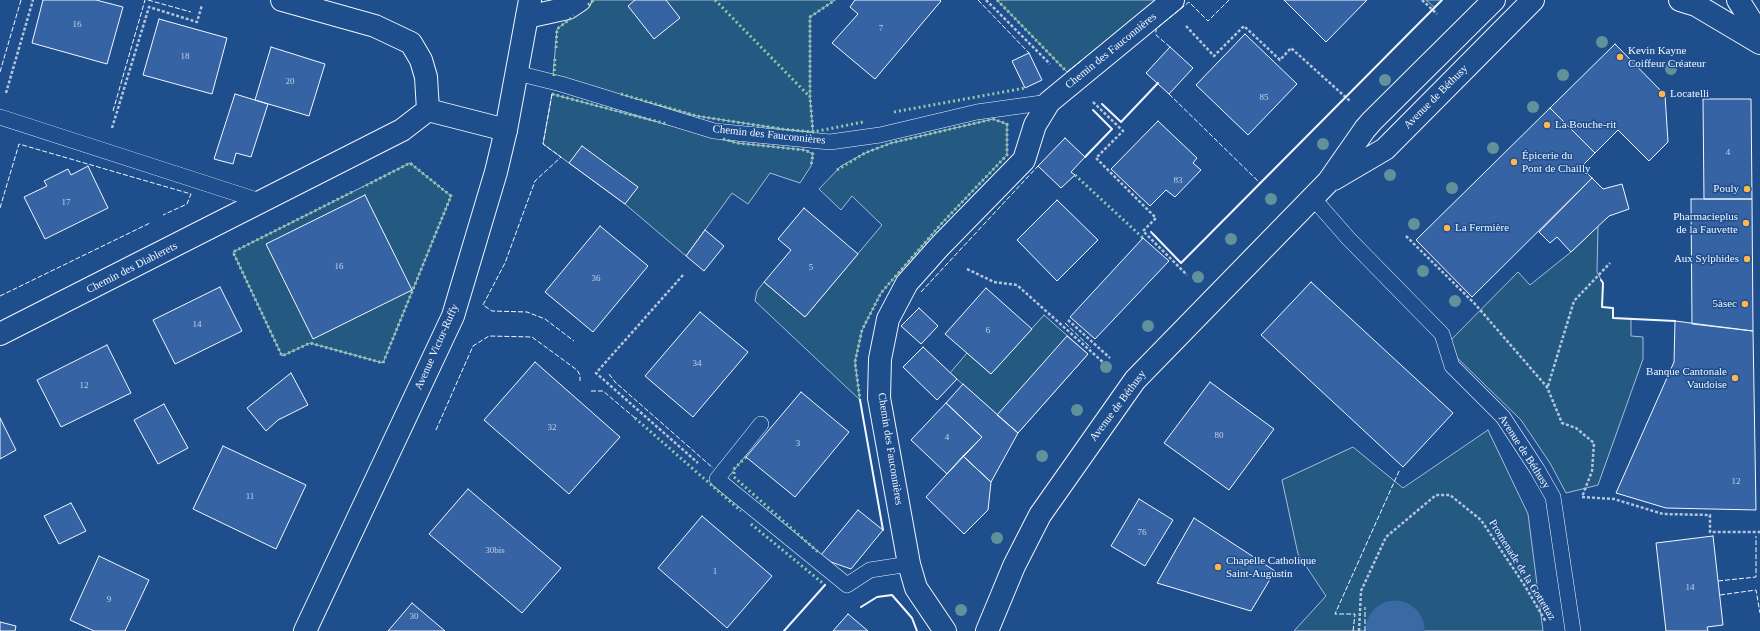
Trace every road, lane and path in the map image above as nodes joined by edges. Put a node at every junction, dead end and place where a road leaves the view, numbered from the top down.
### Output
1 (33, 0) edge
2 (282, 0) edge
3 (580, 0) edge
4 (986, 0) edge
5 (1422, 0) edge
6 (1494, 0) edge
7 (1533, 0) edge
8 (1680, 0) edge
9 (1738, 0) edge
10 (1170, 3) edge
11 (202, 5) dead end
12 (529, 8) edge
13 (1437, 14) dead end
14 (1760, 35) edge
15 (1760, 43) edge
16 (517, 73) junction
17 (1072, 83) junction
18 (6, 94) dead end
19 (1049, 102) junction
20 (1355, 105) dead end
21 (1098, 107) dead end
22 (428, 110) junction
23 (0, 117) edge
24 (506, 130) junction
25 (105, 151) junction
26 (1328, 182) junction
27 (1313, 198) junction
28 (263, 202) junction
29 (1406, 236) dead end
30 (1610, 263) dead end
31 (967, 269) dead end
32 (683, 275) dead end
33 (1187, 275) dead end
34 (1068, 320) dead end
35 (0, 334) edge
36 (1110, 358) dead end
37 (1105, 364) dead end
38 (1548, 387) junction
39 (761, 424) dead end
40 (717, 479) junction
41 (1553, 496) junction
42 (1582, 497) junction
43 (1760, 532) edge
44 (909, 564) junction
45 (1547, 624) dead end
46 (305, 631) edge
47 (945, 631) edge
48 (987, 631) edge
49 (1359, 631) edge
50 (1573, 631) edge

1 - 18 path
2 - 22 street
3 - 12 street
4 - 17 path
5 - 13 path
6 - 26 street, Avenue de Béthusy
7 - 26 street, Avenue de Béthusy
8 - 15 street
9 - 14 street
10 - 17 street, Chemin des Fauconnières
10 - 20 path
11 - 25 path
12 - 16 street, Avenue Victor-Ruffy
16 - 19 lane, Chemin des Fauconnières
16 - 24 street, Avenue Victor-Ruffy
17 - 19 street, Chemin des Fauconnières
19 - 44 street, Chemin des Fauconnières
21 - 33 path
22 - 24 street
22 - 28 street, Chemin des Diablerets
23 - 25 lane
24 - 46 street, Avenue Victor-Ruffy
25 - 28 lane
26 - 27 street, Avenue de Béthusy
27 - 41 lane, Avenue de Béthusy
27 - 48 street, Avenue de Béthusy
28 - 35 street, Chemin des Diablerets
29 - 38 path
30 - 38 path
31 - 37 path
32 - 40 path
34 - 36 path
38 - 42 path
39 - 40 lane
40 - 44 lane
41 - 42 path
41 - 50 lane, Avenue de Béthusy
42 - 43 path
44 - 47 street, Chemin des Fauconnières
45 - 49 path, Promenade de la Gottettaz

